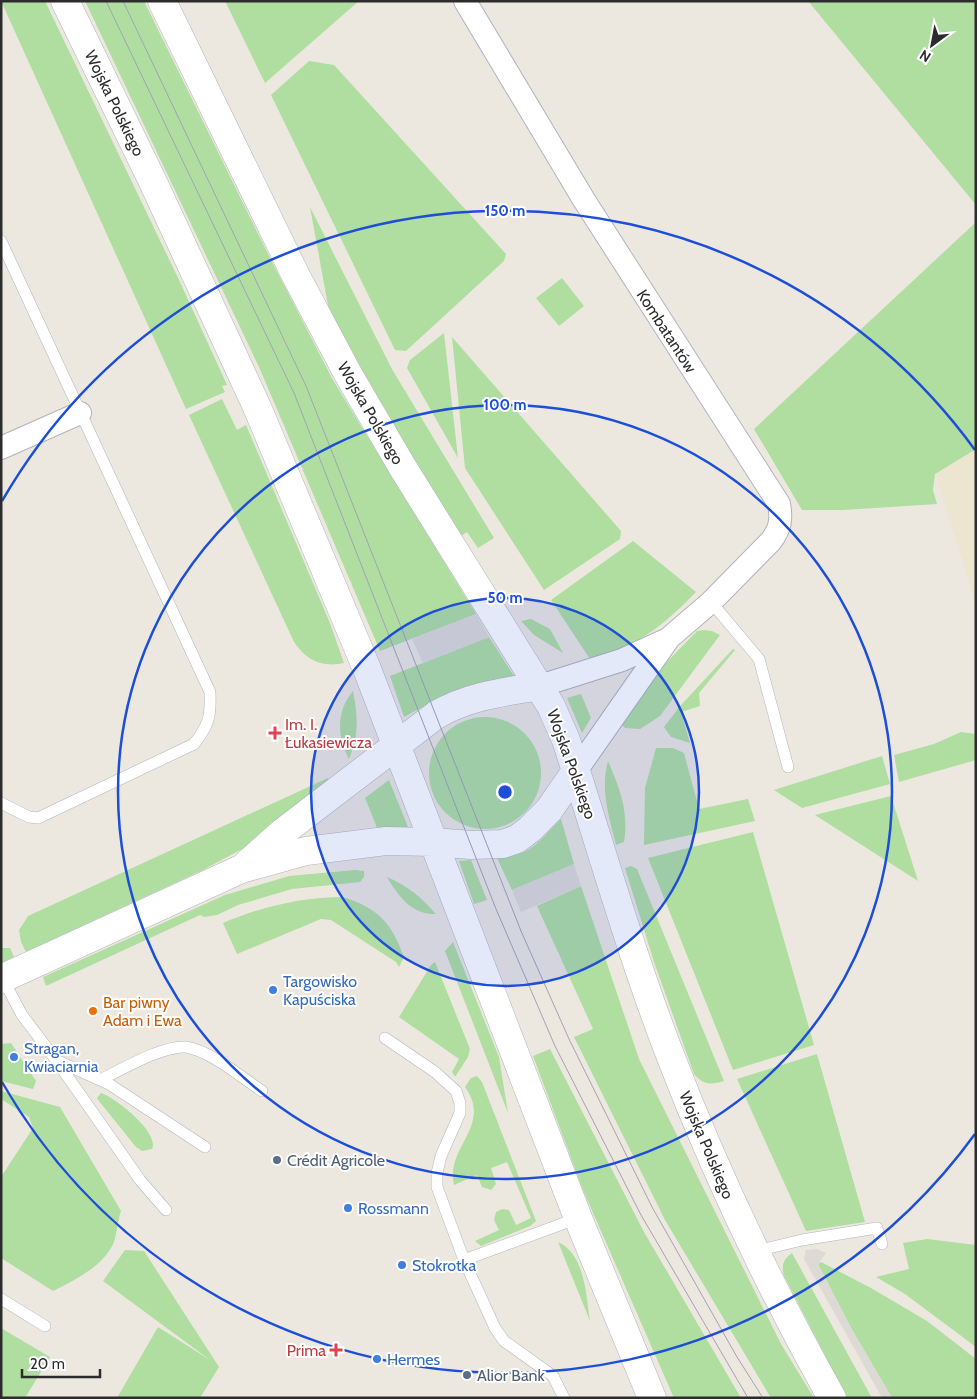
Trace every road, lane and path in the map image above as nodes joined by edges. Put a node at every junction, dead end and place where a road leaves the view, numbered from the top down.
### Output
1 (65, 1) edge
2 (162, 1) edge
3 (465, 1) edge
4 (1, 241) edge
5 (80, 413) junction
6 (1, 448) edge
7 (710, 602) junction
8 (669, 638) junction
9 (540, 686) junction
10 (397, 746) junction
11 (788, 767) dead end
12 (576, 771) junction
13 (1, 802) edge
14 (434, 842) junction
15 (241, 869) junction
16 (2, 979) edge
17 (385, 1038) dead end
18 (56, 1060) junction
19 (100, 1080) junction
20 (262, 1091) dead end
21 (205, 1147) dead end
22 (166, 1210) dead end
23 (578, 1218) junction
24 (882, 1244) dead end
25 (754, 1251) junction
26 (464, 1260) junction
27 (1, 1299) edge
28 (45, 1326) dead end
29 (564, 1398) edge
30 (652, 1398) edge
31 (832, 1398) edge

1 - 10 street, Wojska Polskiego
2 - 9 street, Wojska Polskiego
3 - 7 street, Kombatantów
4 - 5 lane
5 - 6 street
5 - 13 lane
7 - 8 street, Kombatantów
7 - 11 lane
8 - 9 street, Kombatantów
8 - 12 street, Kombatantów
9 - 10 street
9 - 12 street, Wojska Polskiego
10 - 14 street, Wojska Polskiego
10 - 15 street
12 - 14 street
12 - 25 street, Wojska Polskiego
14 - 15 street
14 - 23 street, Wojska Polskiego
15 - 16 street
16 - 18 lane
17 - 26 lane
18 - 19 lane
18 - 22 lane
19 - 20 lane
19 - 21 lane
23 - 26 lane
23 - 30 street, Wojska Polskiego
24 - 25 lane
25 - 31 street, Wojska Polskiego
26 - 29 lane
27 - 28 lane

